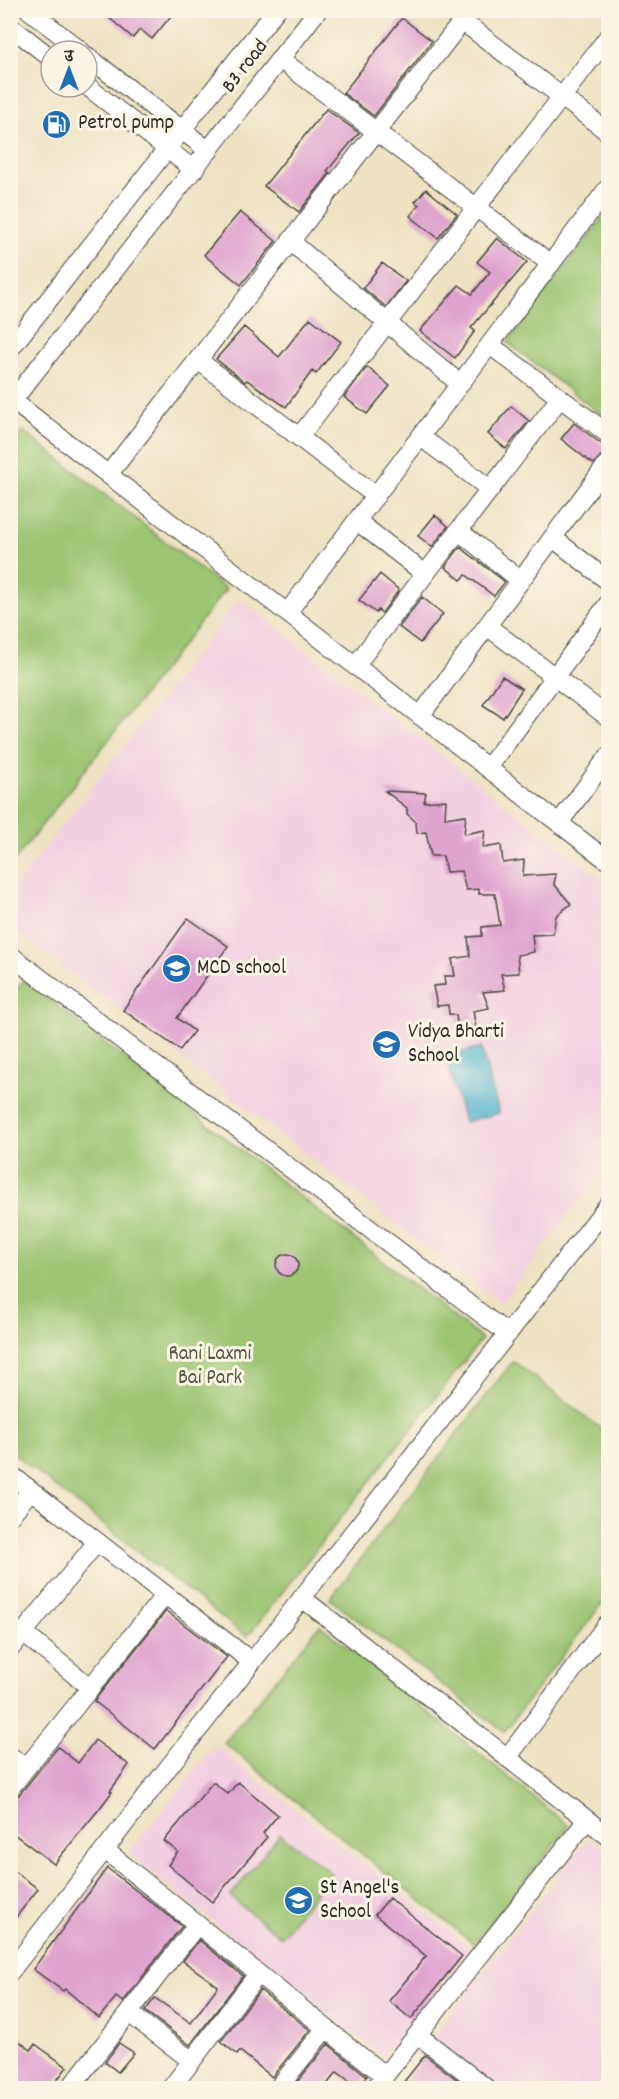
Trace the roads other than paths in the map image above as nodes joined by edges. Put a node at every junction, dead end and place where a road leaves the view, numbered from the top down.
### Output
1 (29, 10) edge
2 (276, 10) edge
3 (318, 10) edge
4 (467, 16) edge
5 (10, 26) edge
6 (609, 37) edge
7 (66, 39) edge
8 (39, 49) edge
9 (280, 59) junction
10 (99, 65) edge
11 (99, 95) edge
12 (561, 96) junction
13 (182, 130) junction
14 (376, 132) junction
15 (609, 132) edge
16 (167, 149) junction
17 (209, 151) junction
18 (194, 170) junction
19 (609, 188) edge
20 (476, 207) junction
21 (290, 242) junction
22 (551, 264) junction
23 (388, 324) junction
24 (490, 345) junction
25 (10, 350) edge
26 (198, 360) junction
27 (460, 384) junction
28 (560, 398) junction
29 (12, 403) edge
30 (609, 434) edge
31 (299, 437) junction
32 (421, 437) junction
33 (609, 463) edge
34 (108, 475) junction
35 (490, 489) junction
36 (376, 496) junction
37 (357, 521) junction
38 (459, 531) junction
39 (553, 538) junction
40 (425, 574) junction
41 (521, 581) junction
42 (609, 582) edge
43 (609, 604) edge
44 (287, 614) junction
45 (487, 626) junction
46 (355, 666) junction
47 (555, 676) junction
48 (420, 716) junction
49 (609, 717) edge
50 (609, 757) edge
51 (488, 768) junction
52 (559, 823) junction
53 (609, 861) edge
54 (13, 962) edge
55 (609, 1205) edge
56 (508, 1334) junction
57 (10, 1474) edge
58 (31, 1490) junction
59 (10, 1516) edge
60 (97, 1542) junction
61 (165, 1595) junction
62 (302, 1598) junction
63 (609, 1623) edge
64 (23, 1633) junction
65 (603, 1642) edge
66 (10, 1649) edge
67 (252, 1662) junction
68 (91, 1688) junction
69 (10, 1756) edge
70 (507, 1758) junction
71 (26, 1768) junction
72 (10, 1788) edge
73 (587, 1820) junction
74 (609, 1836) edge
75 (105, 1850) junction
76 (197, 1925) junction
77 (10, 1972) edge
78 (258, 1974) junction
79 (129, 2013) junction
80 (326, 2028) junction
81 (418, 2035) junction
82 (192, 2061) junction
83 (380, 2082) edge
84 (70, 2088) edge
85 (171, 2088) edge
86 (278, 2088) edge
87 (486, 2088) edge

1 - 7 street
2 - 13 street, B3 road
3 - 9 street, B3 road
4 - 12 street
4 - 14 street
5 - 8 street
6 - 12 street
9 - 14 street
9 - 17 street, B3 road
10 - 13 street
11 - 16 street
12 - 15 street
12 - 20 street
13 - 16 street, B3 road
13 - 17 street
14 - 20 street
14 - 21 street
16 - 18 street
16 - 25 street, B3 road
17 - 18 street, B3 road
18 - 29 street, B3 road
19 - 22 street
20 - 22 street
20 - 23 street
21 - 23 street
21 - 26 street
22 - 24 street
23 - 27 street
23 - 31 street
24 - 27 street
24 - 28 street
26 - 31 street
26 - 34 street
27 - 32 street
28 - 30 street
28 - 35 street
29 - 34 street
31 - 36 street
32 - 35 street
32 - 36 street
33 - 39 street
34 - 44 street
35 - 38 street
36 - 37 street
37 - 40 street
37 - 44 street
38 - 40 street
38 - 41 street
39 - 41 street
39 - 42 street
40 - 46 street
41 - 45 street
43 - 47 street
44 - 46 street
45 - 47 street
45 - 48 street
46 - 48 street
47 - 49 street
47 - 51 street
48 - 51 street
50 - 52 street
51 - 52 street
52 - 53 street
54 - 56 street
55 - 56 street
56 - 62 street
57 - 58 street
58 - 59 street
58 - 60 street
60 - 61 street
60 - 64 street
61 - 67 street
61 - 68 street
62 - 67 street
62 - 70 street
63 - 65 street
64 - 66 street
64 - 68 street
65 - 70 street
67 - 75 street
68 - 71 street
69 - 71 street
70 - 73 street
71 - 72 street
73 - 74 street
73 - 81 street
75 - 76 street
75 - 77 street
76 - 78 street
76 - 79 street
78 - 80 street
78 - 82 street
79 - 82 street
79 - 84 street
80 - 83 street
80 - 86 street
81 - 83 street
81 - 87 street
82 - 85 street

